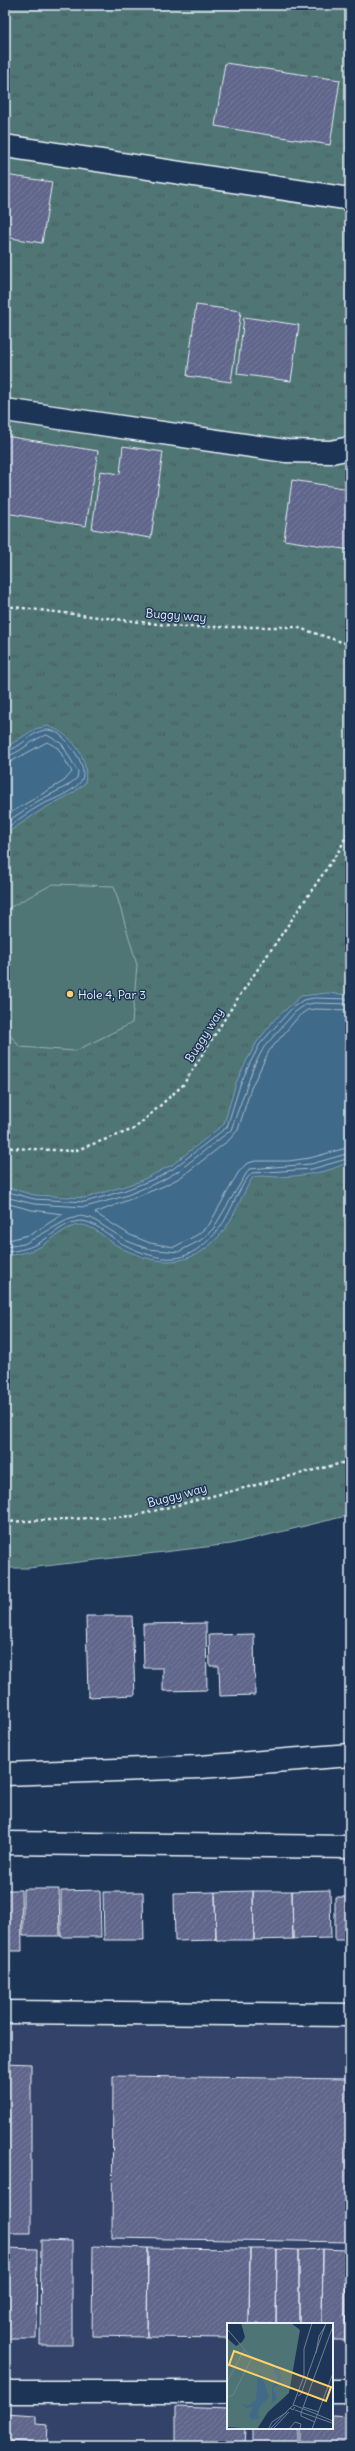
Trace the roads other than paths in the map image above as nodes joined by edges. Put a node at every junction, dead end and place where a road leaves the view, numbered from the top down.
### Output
1 (5, 146) edge
2 (350, 199) edge
3 (5, 410) edge
4 (350, 448) edge
5 (350, 1755) edge
6 (5, 1774) edge
7 (5, 1843) edge
8 (350, 1847) edge
9 (5, 2012) edge
10 (350, 2015) edge
11 (350, 2391) edge
12 (5, 2392) edge
13 (227, 2392) edge
14 (333, 2392) edge

1 - 2 street
3 - 4 street
5 - 6 street
7 - 8 street
9 - 10 street
11 - 14 street
12 - 13 street

